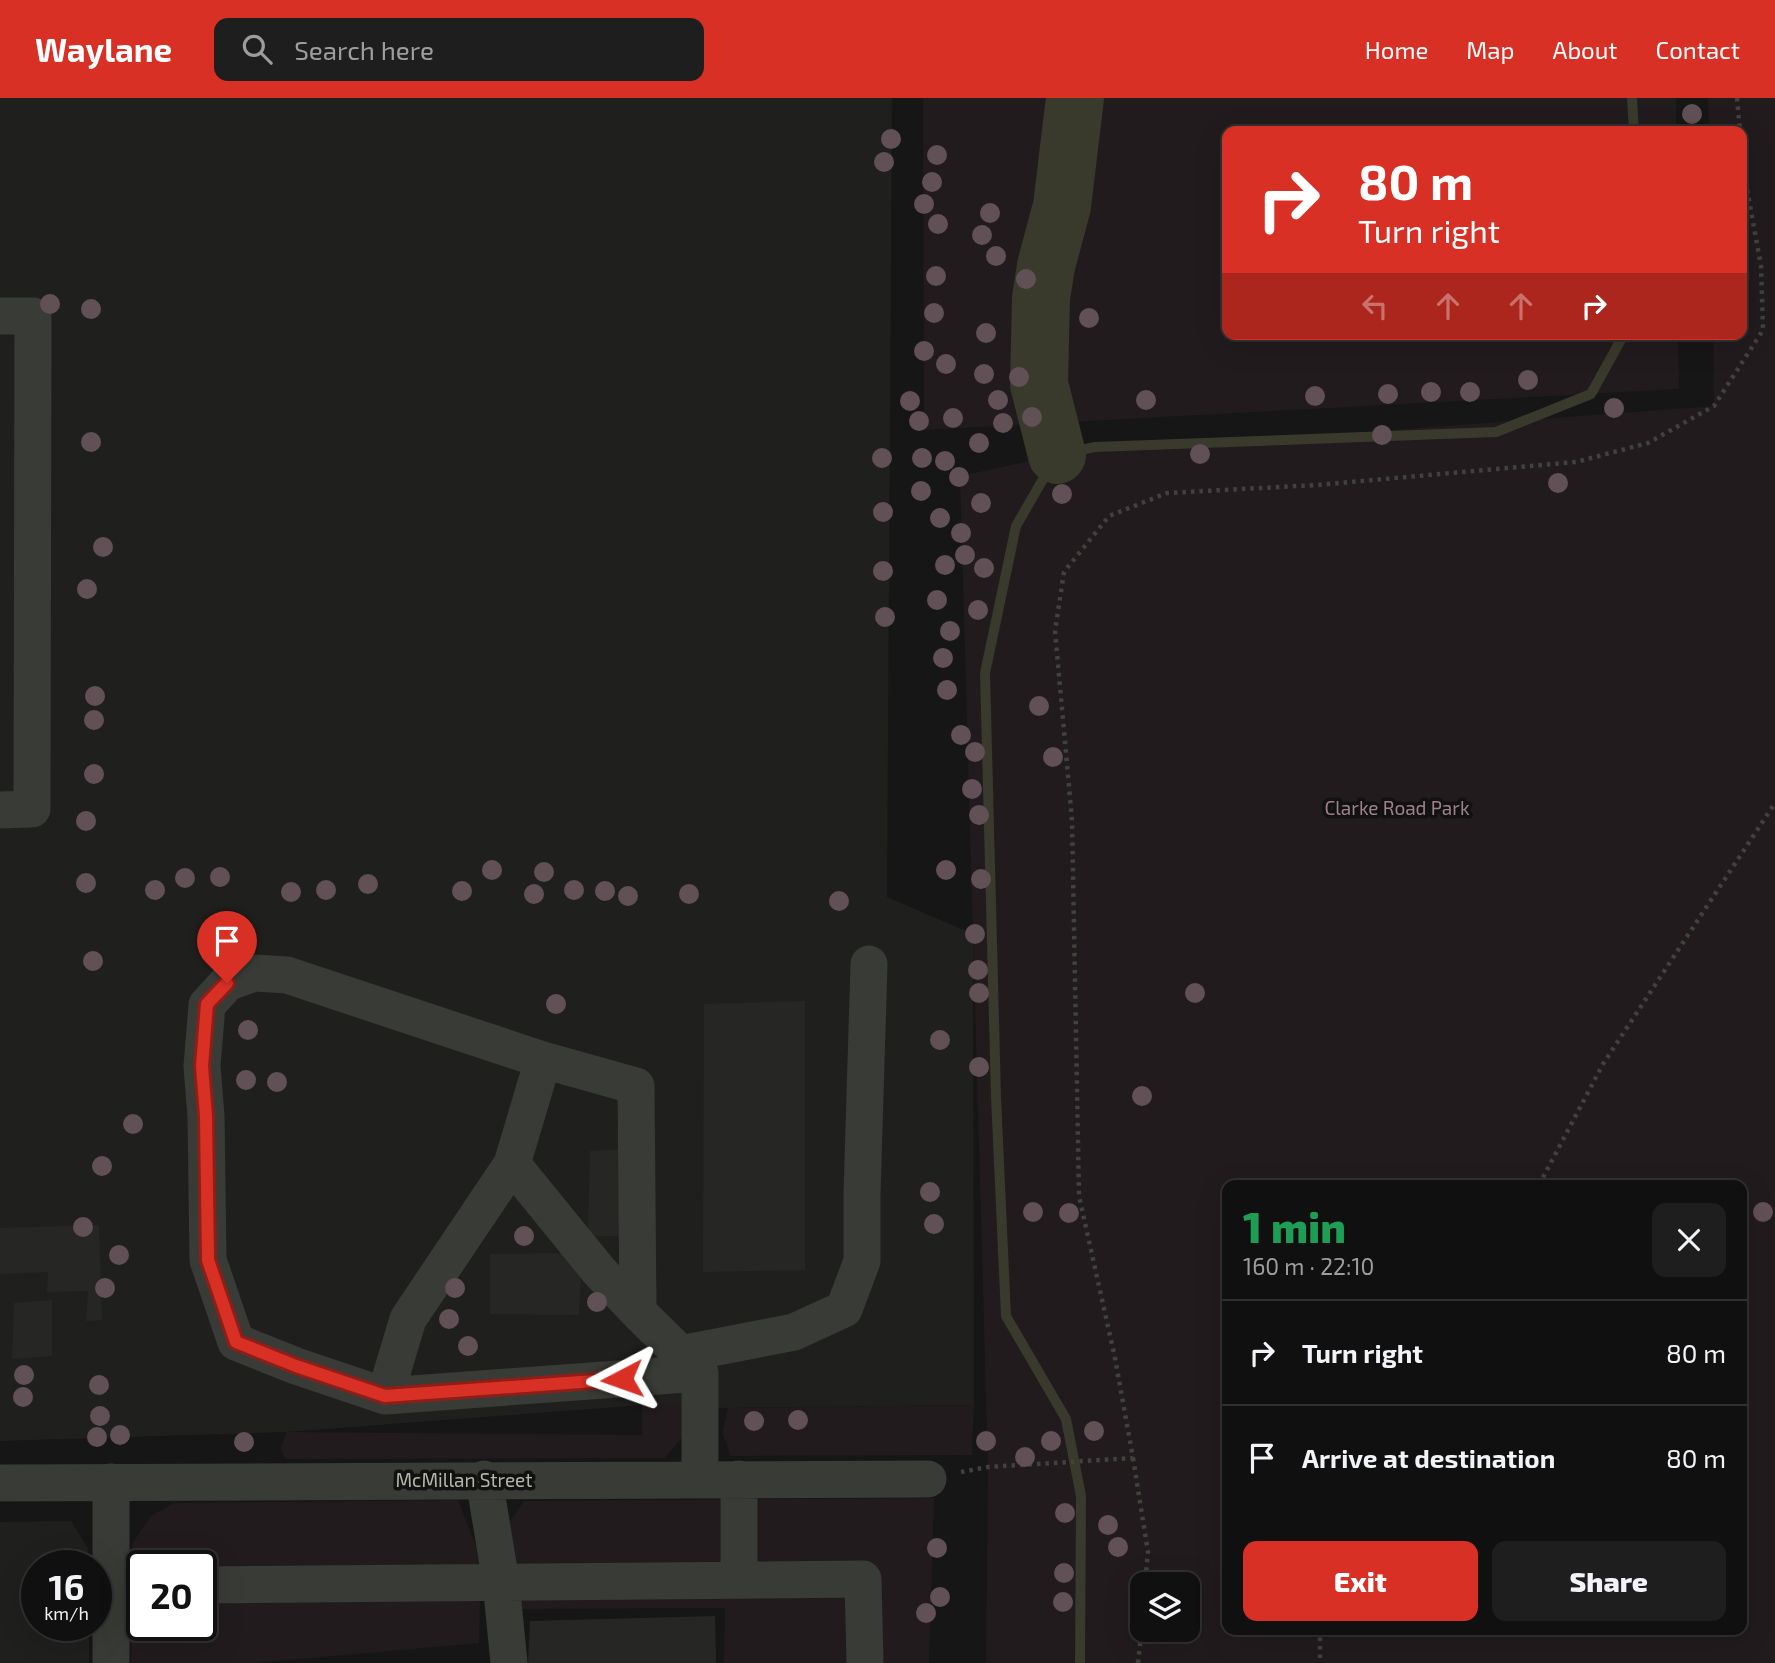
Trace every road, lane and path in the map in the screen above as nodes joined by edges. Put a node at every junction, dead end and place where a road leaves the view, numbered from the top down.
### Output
1 (1737, 98) edge
2 (1740, 126) edge
3 (1747, 189) edge
4 (0, 316) edge
5 (1775, 803) edge
6 (0, 810) edge
7 (869, 964) dead end
8 (543, 1060) junction
9 (512, 1164) junction
10 (1542, 1180) edge
11 (638, 1312) junction
12 (691, 1364) junction
13 (385, 1396) junction
14 (1133, 1458) junction
15 (484, 1479) junction
16 (739, 1479) junction
17 (928, 1479) joint
18 (700, 1480) junction
19 (111, 1482) junction
20 (0, 1483) edge
21 (1146, 1572) edge
22 (739, 1580) junction
23 (501, 1582) junction
24 (217, 1585) edge
25 (1320, 1635) edge
26 (1141, 1642) edge
27 (111, 1663) edge
28 (509, 1663) edge
29 (865, 1663) edge
30 (1139, 1663) edge
31 (1320, 1663) edge

1 - 2 path
3 - 14 path
4 - 6 street
5 - 10 path
7 - 12 street
8 - 9 street
8 - 11 street
8 - 13 street
9 - 11 street
9 - 13 street
11 - 12 street
12 - 13 street
12 - 18 street
14 - 17 path
14 - 21 path
15 - 18 street, McMillan Street
15 - 19 street, McMillan Street
15 - 23 street
16 - 17 street, McMillan Street
16 - 18 street, McMillan Street
16 - 22 street
19 - 20 street, McMillan Street
19 - 27 street
22 - 23 street
22 - 29 street
23 - 24 street
23 - 28 street
25 - 31 path
26 - 30 path

